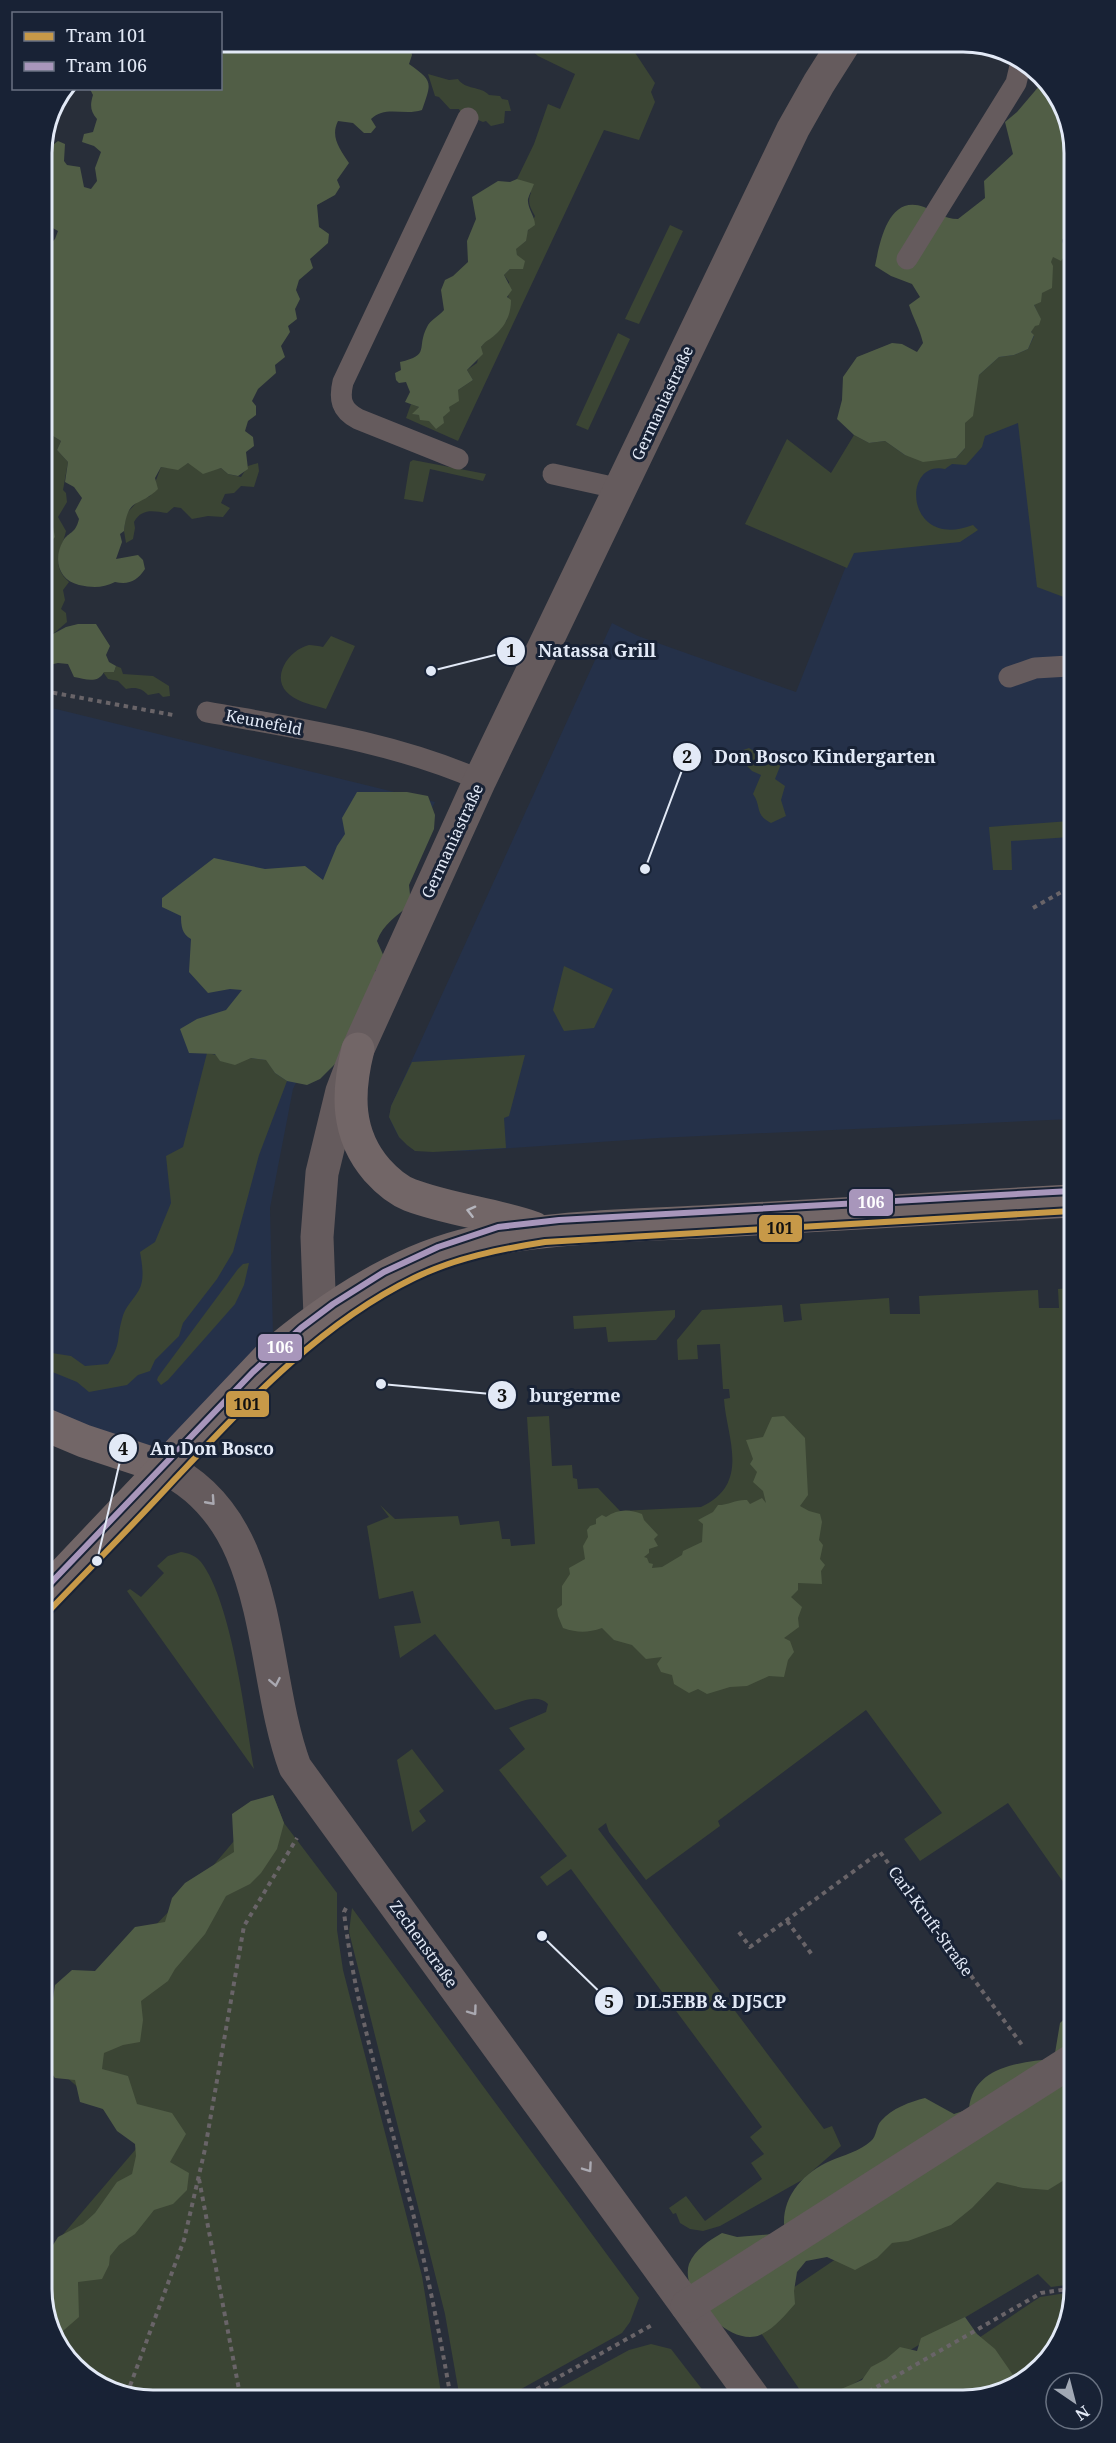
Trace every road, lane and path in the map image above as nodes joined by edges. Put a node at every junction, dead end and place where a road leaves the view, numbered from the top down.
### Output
1 (838, 53) edge
2 (1019, 70) edge
3 (468, 118) dead end
4 (907, 259) dead end
5 (458, 459) dead end
6 (553, 474) dead end
7 (621, 489) junction
8 (1064, 666) edge
9 (1009, 676) dead end
10 (53, 693) edge
11 (207, 712) joint
12 (480, 780) junction
13 (1064, 890) edge
14 (1033, 908) dead end
15 (357, 1049) junction
16 (1064, 1201) edge
17 (547, 1233) junction
18 (320, 1317) junction
19 (52, 1428) edge
20 (163, 1467) junction
21 (52, 1585) edge
22 (319, 1801) junction
23 (364, 1862) junction
24 (787, 1920) junction
25 (738, 1932) dead end
26 (813, 1956) dead end
27 (1064, 2066) edge
28 (1046, 2077) junction
29 (199, 2175) junction
30 (1064, 2290) edge
31 (687, 2306) junction
32 (129, 2387) edge
33 (239, 2390) edge
34 (449, 2390) edge
35 (535, 2390) edge
36 (748, 2390) edge
37 (871, 2390) edge

1 - 7 street, Germaniastraße
2 - 4 lane
3 - 5 lane
6 - 7 lane
7 - 12 street, Germaniastraße
8 - 9 lane
10 - 11 path, Keunefeld
11 - 12 lane, Keunefeld
12 - 15 street, Germaniastraße
13 - 14 path
17 -> 15 main road
15 - 18 street, Germaniastraße
16 - 17 main road
17 - 18 main road
18 - 20 main road
19 - 20 main road
20 - 21 main road
20 -> 22 street, Zechenstraße
22 - 23 street, Zechenstraße
22 - 29 path
23 -> 31 street, Zechenstraße
23 - 34 path
24 - 25 path, Carl-Kruft-Straße
24 - 26 path
24 - 28 path, Carl-Kruft-Straße
27 - 28 street
28 - 31 street
29 - 32 path
29 - 33 path
30 - 37 path
31 - 35 path
31 - 36 street, Zechenstraße

